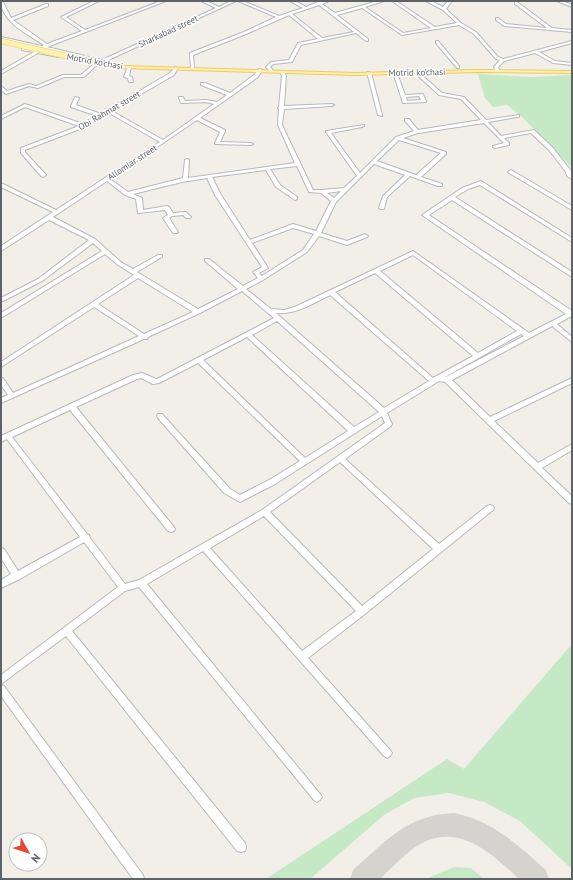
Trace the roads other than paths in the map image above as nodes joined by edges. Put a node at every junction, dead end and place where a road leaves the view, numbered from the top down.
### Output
1 (2, 1) edge
2 (96, 1) edge
3 (164, 1) edge
4 (202, 1) edge
5 (234, 1) edge
6 (240, 1) edge
7 (292, 1) edge
8 (327, 1) edge
9 (382, 1) edge
10 (394, 1) edge
11 (428, 1) edge
12 (450, 1) edge
13 (559, 1) edge
14 (320, 3) junction
15 (516, 3) dead end
16 (47, 5) dead end
17 (572, 6) edge
18 (363, 7) junction
19 (219, 8) junction
20 (306, 8) junction
21 (444, 9) junction
22 (289, 13) junction
23 (334, 14) junction
24 (279, 17) junction
25 (497, 19) dead end
26 (10, 20) junction
27 (460, 24) junction
28 (434, 28) junction
29 (551, 29) junction
30 (85, 31) junction
31 (572, 31) edge
32 (357, 32) junction
33 (321, 39) junction
34 (367, 40) dead end
35 (1, 41) edge
36 (437, 42) dead end
37 (572, 42) edge
38 (40, 48) junction
39 (537, 52) junction
40 (503, 60) junction
41 (99, 63) junction
42 (572, 64) edge
43 (1, 67) edge
44 (129, 67) junction
45 (458, 67) junction
46 (176, 68) junction
47 (192, 68) junction
48 (572, 68) edge
49 (8, 69) junction
50 (497, 69) junction
51 (261, 70) junction
52 (271, 70) junction
53 (282, 72) junction
54 (418, 72) junction
55 (572, 72) edge
56 (1, 73) edge
57 (369, 73) junction
58 (395, 73) junction
59 (132, 81) dead end
60 (203, 84) dead end
61 (1, 87) edge
62 (3, 93) edge
63 (229, 94) junction
64 (404, 96) dead end
65 (78, 98) dead end
66 (181, 98) dead end
67 (216, 103) junction
68 (332, 105) dead end
69 (280, 108) junction
70 (108, 110) junction
71 (100, 115) junction
72 (380, 116) dead end
73 (517, 116) dead end
74 (1, 118) edge
75 (196, 118) junction
76 (407, 120) dead end
77 (485, 122) junction
78 (83, 126) junction
79 (362, 126) dead end
80 (417, 132) junction
81 (501, 137) junction
82 (398, 138) junction
83 (163, 142) junction
84 (251, 144) dead end
85 (495, 147) dead end
86 (187, 160) dead end
87 (374, 162) junction
88 (299, 164) junction
89 (267, 168) junction
90 (511, 172) dead end
91 (409, 174) junction
92 (43, 175) dead end
93 (359, 175) junction
94 (209, 176) junction
95 (572, 176) edge
96 (417, 177) junction
97 (107, 179) junction
98 (185, 180) junction
99 (1, 185) edge
100 (440, 185) dead end
101 (346, 189) junction
102 (322, 192) junction
103 (127, 194) junction
104 (451, 197) junction
105 (295, 198) dead end
106 (334, 201) junction
107 (382, 208) dead end
108 (572, 208) edge
109 (56, 212) junction
110 (171, 215) junction
111 (48, 217) junction
112 (188, 217) dead end
113 (175, 232) dead end
114 (318, 233) junction
115 (365, 236) dead end
116 (93, 240) junction
117 (572, 240) edge
118 (248, 243) junction
119 (1, 249) edge
120 (105, 251) junction
121 (160, 256) dead end
122 (207, 260) dead end
123 (376, 271) junction
124 (132, 272) junction
125 (138, 275) junction
126 (572, 275) edge
127 (261, 279) junction
128 (243, 289) junction
129 (331, 292) junction
130 (1, 300) edge
131 (94, 304) junction
132 (270, 311) junction
133 (198, 312) junction
134 (572, 313) edge
135 (1, 316) edge
136 (278, 318) junction
137 (552, 323) junction
138 (521, 331) junction
139 (247, 334) junction
140 (528, 336) junction
141 (145, 337) junction
142 (572, 340) edge
143 (478, 356) junction
144 (199, 360) junction
145 (1, 365) edge
146 (1, 380) edge
147 (436, 380) junction
148 (447, 380) junction
149 (572, 380) edge
150 (12, 396) junction
151 (1, 401) edge
152 (72, 406) junction
153 (383, 411) junction
154 (160, 416) dead end
155 (489, 421) junction
156 (353, 431) junction
157 (5, 437) edge
158 (572, 447) edge
159 (340, 458) junction
160 (305, 462) junction
161 (537, 467) junction
162 (572, 501) edge
163 (490, 508) dead end
164 (265, 512) junction
165 (171, 529) dead end
166 (86, 536) junction
167 (205, 548) junction
168 (439, 549) junction
169 (1, 551) edge
170 (17, 576) junction
171 (142, 583) junction
172 (1, 584) edge
173 (124, 588) junction
174 (362, 611) junction
175 (66, 630) junction
176 (302, 658) junction
177 (1, 680) edge
178 (1, 689) edge
179 (387, 753) dead end
180 (317, 797) dead end
181 (241, 847) dead end
182 (139, 879) edge

1 - 26 street
2 - 30 street
3 - 30 street
4 - 19 street
5 - 19 street, Sharkabad street
6 - 24 street
7 - 20 street
8 - 14 street
9 - 18 street
10 - 28 street
11 - 21 street
12 - 21 street
13 - 17 street
14 - 20 street
14 - 23 street
15 - 29 street
16 - 26 street
18 - 23 street
18 - 28 street
19 - 41 street, Sharkabad street
20 - 22 street
21 - 27 street
22 - 24 street
22 - 33 street
23 - 32 street
24 - 47 street
25 - 29 street
26 - 38 street
27 - 28 street
27 - 40 street
29 - 31 street
30 - 38 street
32 - 33 street
32 - 34 street
33 - 52 street
35 - 38 main road, Motrid ko'chasi, bridge
35 - 38 street
36 - 45 street
37 - 39 street
38 - 41 main road, Motrid ko'chasi, bridge
38 - 49 street
39 - 40 street
39 - 42 street
40 - 50 street
41 - 44 main road, Motrid ko'chasi
41 - 62 street, Sharkabad street
43 - 49 street
44 - 46 main road, Motrid ko'chasi
44 - 59 street
45 - 50 main road, Motrid ko'chasi
45 - 52 main road, Motrid ko'chasi
46 - 47 main road, Motrid ko'chasi
46 - 70 street, Obi Rahmat street
47 - 51 main road, Motrid ko'chasi
48 - 50 main road, Motrid ko'chasi
49 - 56 street
50 - 54 main road, Motrid ko'chasi
50 - 55 main road, Motrid ko'chasi
51 - 52 main road, Motrid ko'chasi
51 - 53 main road, Motrid ko'chasi
51 - 63 street, Allomlar street
53 - 57 main road, Motrid ko'chasi
53 - 69 street
54 - 58 main road, Motrid ko'chasi
54 - 77 street
57 - 58 main road, Motrid ko'chasi
57 - 72 street
58 - 64 street
60 - 63 street
61 - 62 street
63 - 67 street, Allomlar street
65 - 71 street
66 - 67 street
67 - 75 street, Allomlar street
68 - 69 street
69 - 88 street
70 - 71 street, Obi Rahmat street
70 - 83 street
71 - 78 street, Obi Rahmat street
73 - 77 street
74 - 78 street
75 - 83 street, Allomlar street
75 - 84 street
76 - 80 street
77 - 80 street
77 - 81 street
78 - 92 street, Obi Rahmat street
79 - 93 street
80 - 82 street
81 - 85 street
81 - 95 street
82 - 87 street
82 - 96 street
83 - 97 street, Allomlar street
86 - 98 street
87 - 91 street
87 - 93 street
88 - 89 street
88 - 102 street
89 - 94 street
89 - 105 street
90 - 108 street
91 - 96 street
91 - 107 street
93 - 101 street
94 - 98 street
94 - 118 street
96 - 100 street
97 - 103 street
97 - 109 street, Allomlar street
98 - 103 street
99 - 109 street
101 - 102 street
101 - 106 street
102 - 106 street
103 - 110 street
104 - 117 street
104 - 126 street
104 - 134 street
106 - 114 street
109 - 111 street, Allomlar street
110 - 112 street
110 - 113 street
111 - 116 street
111 - 119 street, Allomlar street
114 - 115 street
114 - 118 street
114 - 127 street
116 - 120 street
116 - 130 street
118 - 127 street
120 - 124 street
120 - 135 street
121 - 124 street
122 - 128 street
123 - 129 street
123 - 138 street
123 - 143 street
124 - 125 street
125 - 131 street
125 - 133 street
127 - 128 street
128 - 132 street
128 - 133 street
129 - 132 street
129 - 147 street
131 - 141 street
131 - 145 street
132 - 136 street
133 - 141 street
134 - 137 street
136 - 139 street
136 - 153 street
137 - 140 street
137 - 142 street
138 - 140 street
138 - 143 street
139 - 144 street
139 - 156 street
140 - 148 street
141 - 150 street
143 - 147 street
144 - 152 street
144 - 160 street
146 - 150 street
147 - 148 street
147 - 153 street
148 - 155 street
149 - 155 street
150 - 151 street
152 - 157 street
152 - 165 street
153 - 156 street
153 - 159 street
154 - 160 street
155 - 161 street
156 - 160 street
157 - 166 street
158 - 161 street
159 - 164 street
159 - 168 street
161 - 162 street
163 - 168 street
164 - 167 street
164 - 174 street
166 - 170 street
166 - 173 street
167 - 171 street
167 - 176 street
168 - 174 street
169 - 170 street
170 - 172 street
171 - 173 street
171 - 180 street
173 - 175 street
174 - 176 street
175 - 177 street
175 - 181 street
176 - 179 street
178 - 182 street

